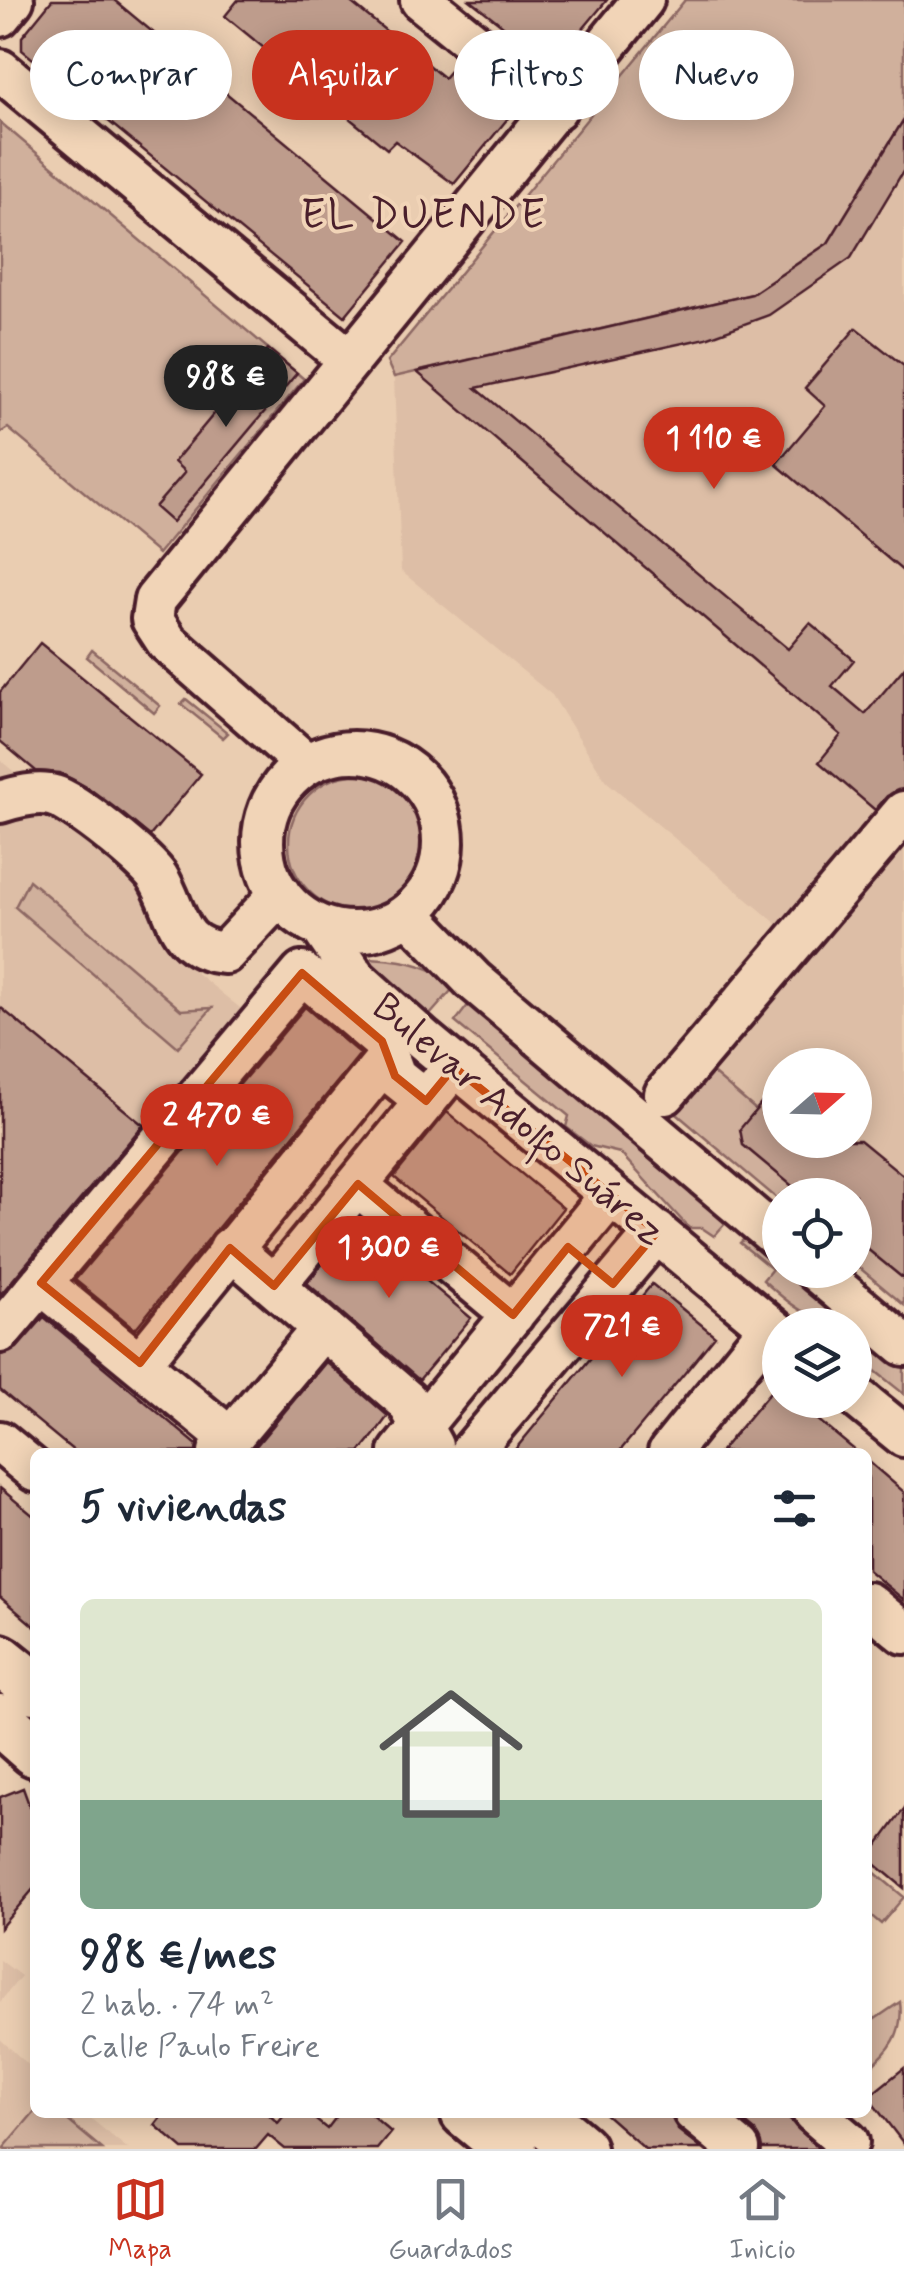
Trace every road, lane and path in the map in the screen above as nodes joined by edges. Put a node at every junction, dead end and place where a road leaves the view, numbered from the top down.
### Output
1 (13, 0) edge
2 (421, 0) edge
3 (644, 0) edge
4 (0, 16) edge
5 (458, 30) edge
6 (619, 31) edge
7 (0, 70) edge
8 (546, 120) edge
9 (348, 359) junction
10 (306, 764) junction
11 (0, 802) edge
12 (904, 812) edge
13 (280, 894) junction
14 (409, 914) junction
15 (321, 927) junction
16 (388, 1056) junction
17 (454, 1066) junction
18 (666, 1094) dead end
19 (426, 1101) junction
20 (357, 1185) junction
21 (610, 1196) junction
22 (762, 1225) edge
23 (657, 1232) junction
24 (568, 1247) junction
25 (230, 1248) junction
26 (41, 1283) junction
27 (613, 1284) junction
28 (274, 1286) junction
29 (837, 1288) edge
30 (514, 1315) junction
31 (762, 1320) edge
32 (322, 1329) junction
33 (0, 1332) edge
34 (904, 1345) edge
35 (762, 1347) edge
36 (140, 1363) junction
37 (872, 1410) edge
38 (904, 1436) edge
39 (0, 1442) edge
40 (419, 1444) edge
41 (225, 1446) edge
42 (474, 1448) edge
43 (678, 1448) edge
44 (30, 1466) edge
45 (872, 1606) edge
46 (904, 1633) edge
47 (0, 1660) edge
48 (30, 1684) edge
49 (0, 1720) edge
50 (30, 1747) edge
51 (473, 2118) edge
52 (543, 2118) edge
53 (701, 2118) edge
54 (820, 2118) edge
55 (845, 2145) edge
56 (512, 2149) edge
57 (580, 2149) edge
58 (738, 2149) edge

1 - 4 street
2 - 5 street
3 - 6 street
7 - 9 street
8 - 9 street
9 - 10 street
10 - 13 street
10 - 14 street
11 - 13 street
12 - 18 street
13 - 15 street
14 - 15 street
14 - 22 street, Bulevar Adolfo Suárez
15 - 17 street, Bulevar Adolfo Suárez
16 - 19 street
16 - 25 street
16 - 26 street
17 - 19 street
17 - 21 street, Bulevar Adolfo Suárez
19 - 20 street
20 - 28 street
20 - 30 street
21 - 23 street, Bulevar Adolfo Suárez
21 - 24 street
23 - 27 street
23 - 31 street, Bulevar Adolfo Suárez
24 - 27 street
24 - 30 street
25 - 28 street
25 - 36 street
26 - 33 street
26 - 36 street
27 - 42 street
28 - 32 street
29 - 34 street
30 - 40 street
32 - 40 street
32 - 41 street
35 - 43 street
36 - 41 street
37 - 38 street
39 - 44 street
45 - 46 street
47 - 48 main road
49 - 50 main road
51 - 56 main road
52 - 57 main road
53 - 58 street
54 - 55 street

